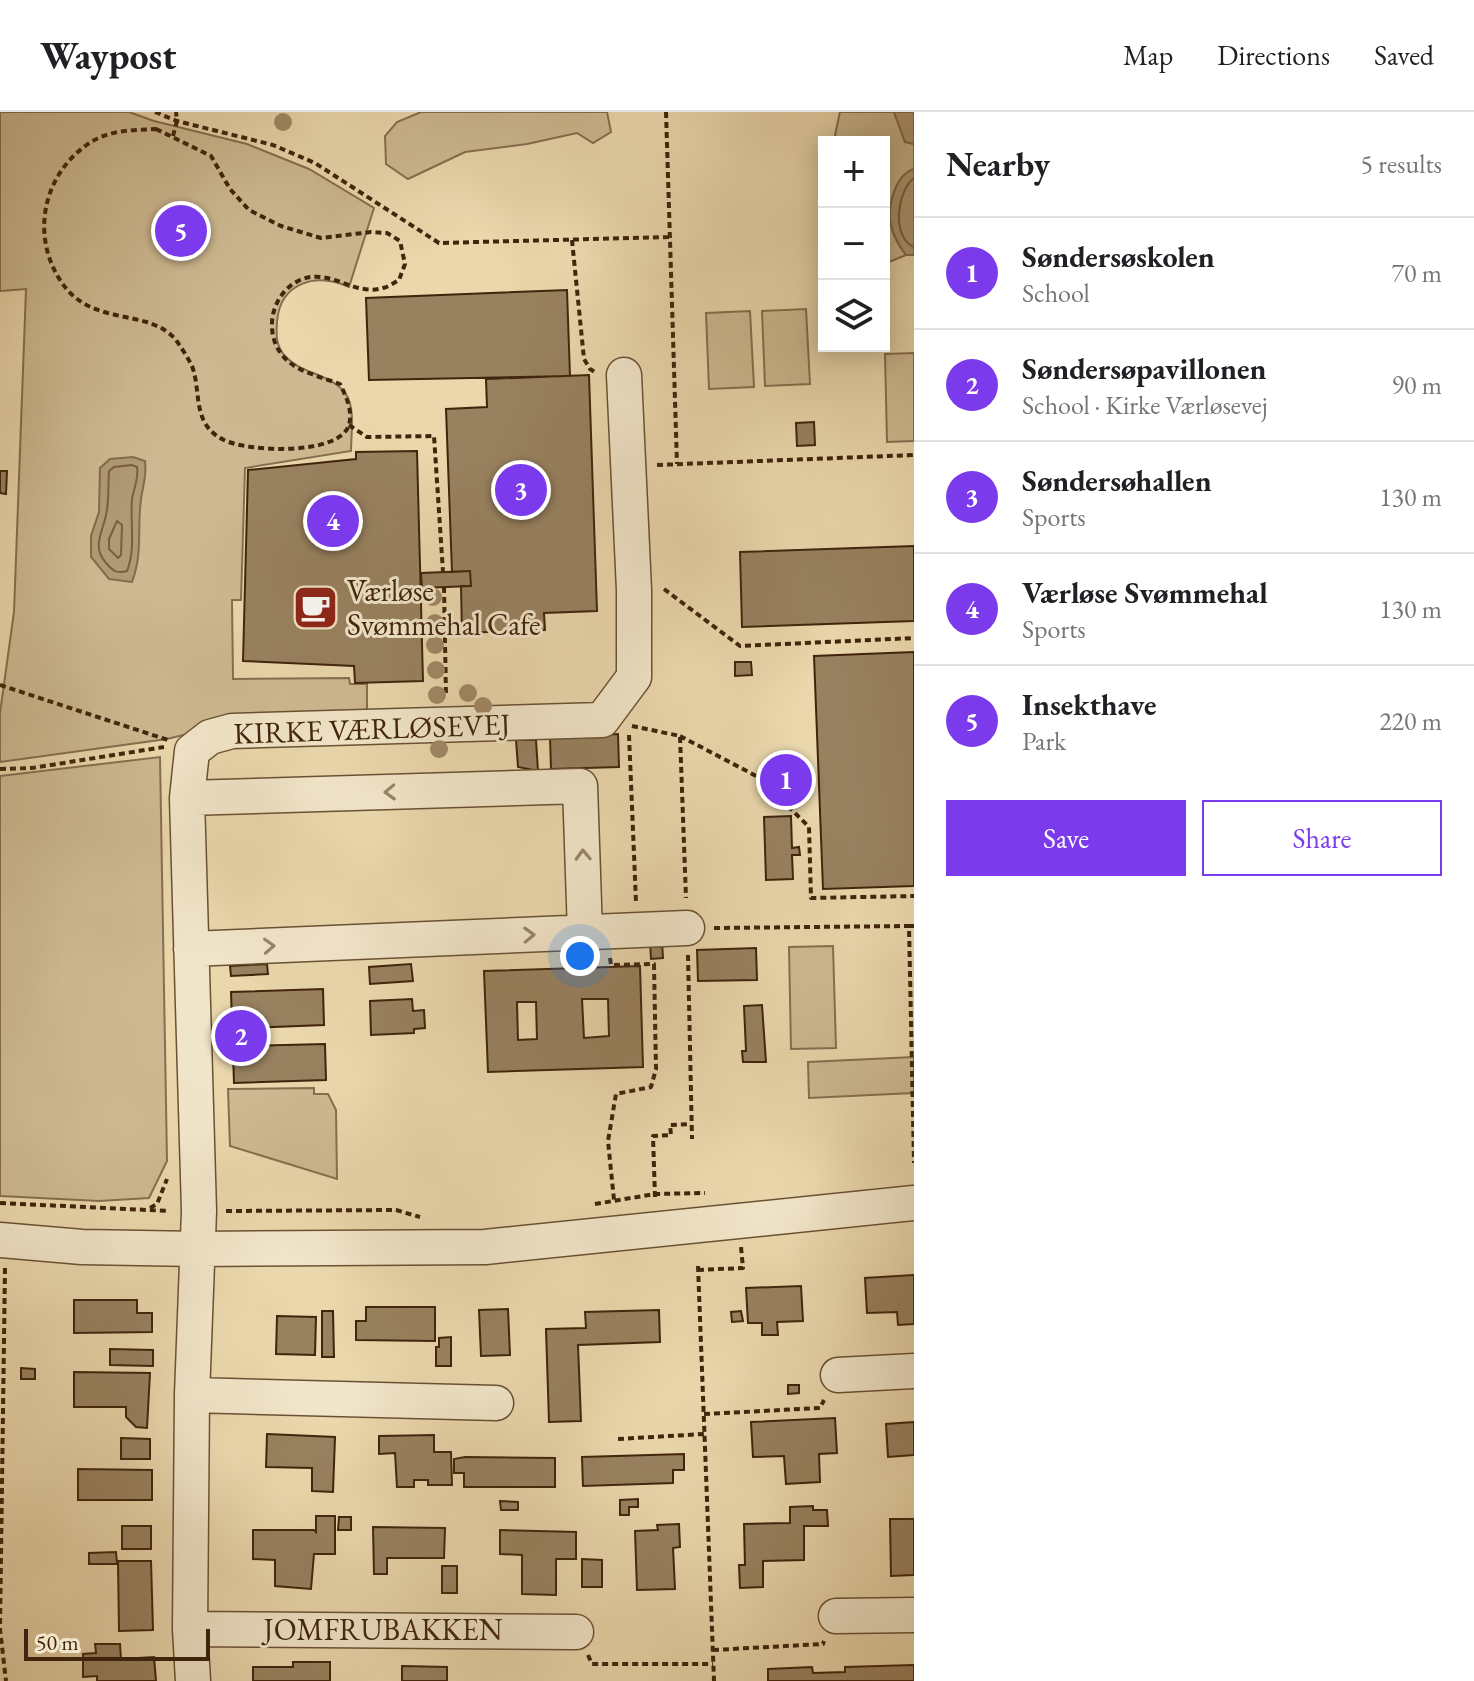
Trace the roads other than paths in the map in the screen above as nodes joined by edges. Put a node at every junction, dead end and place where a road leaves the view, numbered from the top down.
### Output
1 (624, 375) road end
2 (187, 798) junction
3 (687, 928) road end
4 (611, 932) junction
5 (191, 949) junction
6 (914, 1203) edge
7 (198, 1249) junction
8 (3, 1251) edge
9 (914, 1371) edge
10 (838, 1375) road end
11 (192, 1395) junction
12 (496, 1403) dead end
13 (914, 1615) edge
14 (836, 1616) road end
15 (190, 1629) junction
16 (576, 1632) road end
17 (193, 1681) edge

1 - 2 street, KIRKE VÆRLØSEVEJ
4 -> 2 street
2 - 5 street, KIRKE VÆRLØSEVEJ
3 - 4 street
5 -> 4 street
5 - 7 street, KIRKE VÆRLØSEVEJ
6 - 7 street
7 - 8 street
7 - 11 street
9 - 10 street
11 - 12 street
11 - 15 street
13 - 14 street
15 - 16 street, JOMFRUBAKKEN
15 - 17 street

